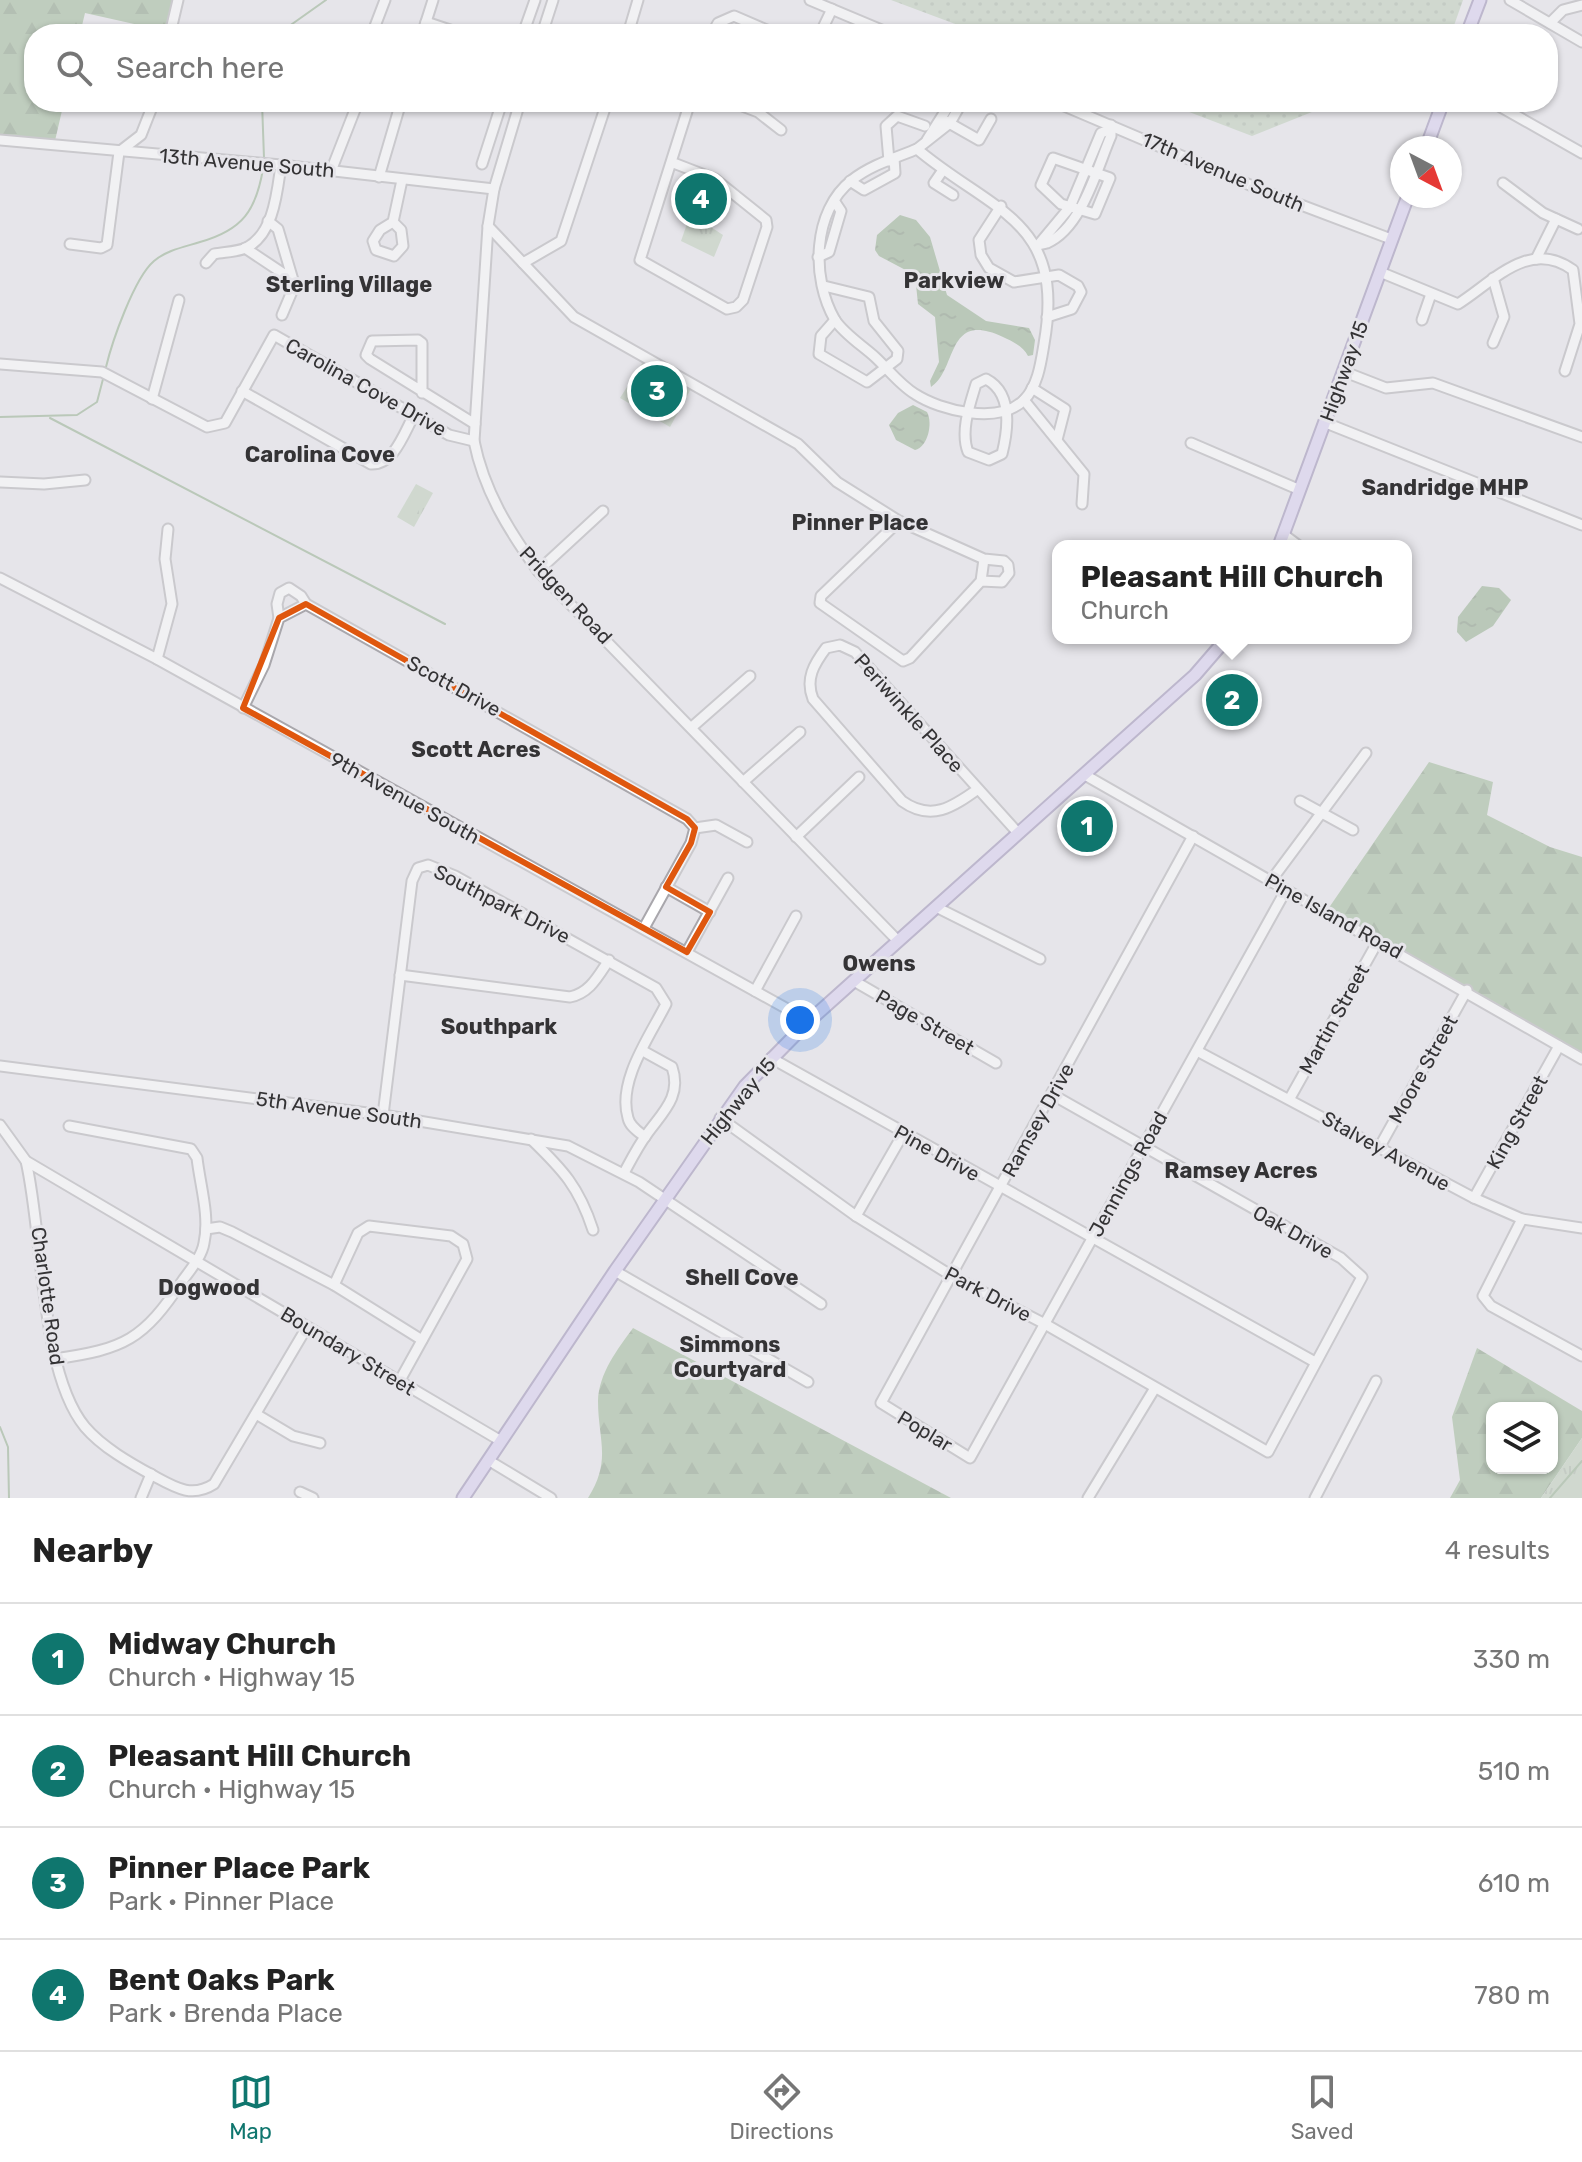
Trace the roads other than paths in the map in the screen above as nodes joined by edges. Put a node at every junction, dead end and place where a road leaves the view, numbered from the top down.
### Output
1 (178, 0) edge
2 (385, 0) edge
3 (433, 0) edge
4 (535, 0) edge
5 (553, 0) edge
6 (638, 0) edge
7 (810, 0) edge
8 (1480, 0) edge
9 (1510, 0) edge
10 (1582, 5) edge
11 (832, 9) junction
12 (426, 22) joint
13 (1550, 23) joint
14 (172, 24) edge
15 (376, 24) edge
16 (432, 24) edge
17 (527, 24) edge
18 (545, 24) edge
19 (631, 24) edge
20 (717, 24) edge
21 (753, 24) edge
22 (825, 24) edge
23 (867, 24) edge
24 (1471, 24) edge
25 (1558, 28) edge
26 (1582, 42) edge
27 (150, 112) edge
28 (354, 112) edge
29 (398, 112) edge
30 (499, 112) edge
31 (517, 112) edge
32 (604, 112) edge
33 (687, 112) edge
34 (758, 112) edge
35 (948, 112) edge
36 (954, 112) edge
37 (1077, 112) edge
38 (1439, 112) edge
39 (1510, 112) edge
40 (991, 119) dead end
41 (946, 121) junction
42 (925, 126) dead end
43 (1110, 127) junction
44 (781, 130) dead end
45 (1430, 136) edge
46 (0, 140) edge
47 (921, 146) junction
48 (119, 152) junction
49 (1582, 153) edge
50 (891, 160) junction
51 (671, 162) junction
52 (482, 164) dead end
53 (281, 165) junction
54 (943, 170) junction
55 (1091, 170) junction
56 (331, 171) junction
57 (379, 177) junction
58 (402, 180) junction
59 (850, 181) junction
60 (1503, 183) dead end
61 (494, 189) junction
62 (953, 195) dead end
63 (1001, 206) junction
64 (1074, 208) junction
65 (1403, 208) edge
66 (1556, 219) junction
67 (268, 221) junction
68 (393, 222) dead end
69 (488, 226) junction
70 (1578, 229) dead end
71 (1391, 239) junction
72 (70, 244) dead end
73 (1038, 245) junction
74 (245, 248) junction
75 (1536, 259) junction
76 (206, 263) dead end
77 (523, 263) junction
78 (1578, 271) edge
79 (1380, 272) junction
80 (1046, 278) junction
81 (1493, 278) junction
82 (293, 280) junction
83 (824, 286) junction
84 (1431, 294) junction
85 (179, 300) dead end
86 (282, 315) dead end
87 (1047, 317) junction
88 (835, 320) junction
89 (1422, 320) dead end
90 (1493, 343) dead end
91 (0, 364) edge
92 (884, 366) junction
93 (1565, 371) dead end
94 (1345, 372) junction
95 (1032, 388) junction
96 (242, 391) junction
97 (422, 393) junction
98 (152, 399) junction
99 (1024, 400) junction
100 (1006, 410) junction
101 (968, 411) junction
102 (414, 415) junction
103 (1326, 423) junction
104 (475, 424) junction
105 (1582, 437) edge
106 (1057, 440) junction
107 (474, 441) junction
108 (1191, 443) dead end
109 (85, 480) dead end
110 (0, 482) edge
111 (1300, 490) junction
112 (1082, 504) dead end
113 (603, 511) dead end
114 (899, 521) junction
115 (1582, 525) edge
116 (168, 529) dead end
117 (1281, 540) edge
118 (984, 559) junction
119 (538, 571) junction
120 (0, 578) edge
121 (981, 581) junction
122 (306, 604) junction
123 (279, 618) junction
124 (1222, 644) edge
125 (157, 659) junction
126 (750, 676) dead end
127 (243, 708) junction
128 (692, 727) junction
129 (800, 732) dead end
130 (1366, 753) dead end
131 (1085, 775) junction
132 (859, 777) dead end
133 (743, 782) junction
134 (978, 789) junction
135 (1300, 801) dead end
136 (1322, 812) junction
137 (695, 828) junction
138 (1353, 830) dead end
139 (1018, 833) junction
140 (1193, 836) junction
141 (796, 837) junction
142 (747, 842) dead end
143 (728, 878) dead end
144 (1270, 882) junction
145 (666, 887) junction
146 (1286, 890) junction
147 (936, 907) junction
148 (710, 912) junction
149 (796, 916) dead end
150 (644, 928) junction
151 (898, 941) junction
152 (1378, 941) junction
153 (687, 952) junction
154 (1040, 959) dead end
155 (609, 960) junction
156 (400, 975) junction
157 (854, 981) junction
158 (1467, 990) junction
159 (755, 991) junction
160 (809, 1021) junction
161 (1559, 1046) junction
162 (643, 1051) junction
163 (1197, 1051) junction
164 (771, 1058) junction
165 (1582, 1059) edge
166 (996, 1063) dead end
167 (0, 1066) edge
168 (1053, 1095) junction
169 (1290, 1098) junction
170 (383, 1115) junction
171 (720, 1118) junction
172 (0, 1125) edge
173 (69, 1126) dead end
174 (903, 1134) junction
175 (529, 1137) junction
176 (645, 1137) junction
177 (1143, 1148) junction
178 (1379, 1148) junction
179 (26, 1161) junction
180 (624, 1173) junction
181 (1001, 1188) junction
182 (1474, 1198) junction
183 (665, 1199) junction
184 (856, 1216) junction
185 (1522, 1219) junction
186 (1582, 1228) edge
187 (206, 1229) junction
188 (593, 1230) dead end
189 (1092, 1238) junction
190 (197, 1261) junction
191 (615, 1271) junction
192 (952, 1276) junction
193 (334, 1285) junction
194 (821, 1304) dead end
195 (1045, 1324) junction
196 (307, 1327) junction
197 (422, 1340) junction
198 (1582, 1356) edge
199 (54, 1359) junction
200 (1315, 1362) junction
201 (1376, 1381) dead end
202 (399, 1382) junction
203 (808, 1382) dead end
204 (1155, 1388) junction
205 (881, 1403) joint
206 (256, 1414) junction
207 (501, 1441) junction
208 (320, 1443) dead end
209 (970, 1458) joint
210 (488, 1460) junction
211 (151, 1474) junction
212 (300, 1492) dead end
213 (141, 1498) edge
214 (313, 1498) edge
215 (463, 1498) edge
216 (551, 1498) edge
217 (1088, 1498) edge
218 (1315, 1498) edge

1 - 14 street
2 - 15 street
3 - 12 street
4 - 17 street
5 - 18 street
6 - 19 street
7 - 11 street
8 - 24 main road
9 - 13 street
10 - 13 street
11 - 22 street
11 - 23 street
12 - 16 street
20 - 21 street
25 - 26 street
27 - 48 street
28 - 56 street
29 - 57 street
30 - 52 street
31 - 61 street, Pridgen Road
32 - 77 street
33 - 51 street
34 - 44 street
35 - 41 street
36 - 41 street
37 - 43 street, 17th Avenue South
38 - 45 main road
39 - 49 street
40 - 41 street
41 - 47 street
42 - 50 street
43 - 55 street
43 - 71 street, 17th Avenue South
46 - 48 street, 13th Avenue South
47 - 50 street
47 - 54 street
48 - 53 street, 13th Avenue South
48 - 72 street
50 - 59 street
50 - 59 street
51 - 51 street
53 - 56 street, 13th Avenue South
53 - 67 street
54 - 62 street
54 - 63 street
55 - 64 street
55 - 64 street
55 - 64 street
56 - 57 street, 13th Avenue South
57 - 58 street, 13th Avenue South
58 - 61 street, 13th Avenue South
58 - 68 street
59 - 83 street
60 - 66 street
61 - 69 street, Pridgen Road
63 - 73 street
63 - 80 street
64 - 73 street
65 - 71 main road, Highway 15
66 - 70 street
66 - 75 street
67 - 74 street
67 - 82 street
69 - 77 street
69 - 104 street, Pridgen Road
71 - 79 main road, Highway 15
73 - 80 street
74 - 76 street
74 - 82 street
75 - 78 street
75 - 81 street
77 - 114 street
78 - 93 street
79 - 84 street
79 - 94 main road, Highway 15
80 - 87 street
80 - 87 street
81 - 84 street
81 - 90 street
82 - 86 street
83 - 88 street
83 - 92 street
84 - 89 street
85 - 98 street
87 - 95 street
88 - 92 street
88 - 92 street
91 - 98 street
92 - 101 street
94 - 103 main road, Highway 15
94 - 105 street
95 - 99 street
95 - 106 street
96 - 98 street
96 - 102 street
96 - 102 street, Carolina Cove Drive
97 - 97 street
97 - 104 street
99 - 100 street
99 - 106 street
100 - 101 street
100 - 101 street
100 - 101 street
102 - 107 street, Carolina Cove Drive
103 - 111 main road, Highway 15
103 - 115 street
104 - 107 street, Pridgen Road
106 - 112 street
107 - 119 street, Pridgen Road
108 - 111 street
109 - 110 street
111 - 117 main road, Highway 15
113 - 119 street
114 - 118 street
114 - 121 street
116 - 125 street
118 - 121 street
118 - 121 street
119 - 128 street, Pridgen Road
120 - 125 street, 9th Avenue South
122 - 123 street
122 - 123 street, Scott Drive
122 - 137 street, Scott Drive
123 - 127 street
124 - 131 main road, Highway 15
125 - 127 street, 9th Avenue South
126 - 128 street
127 - 150 street, 9th Avenue South
128 - 133 street, Pridgen Road
129 - 133 street
130 - 136 street
131 - 139 main road, Highway 15
131 - 140 street, Pine Island Road
132 - 141 street
133 - 141 street, Pridgen Road
134 - 134 street, Periwinkle Place
134 - 139 street, Periwinkle Place
135 - 136 street
136 - 138 street
136 - 144 street
137 - 142 street
137 - 145 street
139 - 147 main road, Highway 15
140 - 144 street, Pine Island Road
140 - 168 street, Ramsey Drive
141 - 151 street, Pridgen Road
143 - 148 street
144 - 146 street, Pine Island Road
145 - 148 street
145 - 150 street
146 - 152 street, Pine Island Road
146 - 163 street, Jennings Road
147 - 151 main road, Highway 15
147 - 154 street
148 - 153 street
149 - 159 street
150 - 153 street, 9th Avenue South
151 - 157 main road, Highway 15
152 - 158 street, Pine Island Road
152 - 169 street, Martin Street
153 - 159 street, 9th Avenue South
155 - 156 street
155 - 156 street, Southpark Drive
155 - 162 street, Southpark Drive
156 - 170 street, Southpark Drive
157 - 160 main road, Highway 15
157 - 166 street, Page Street
158 - 161 street, Pine Island Road
158 - 178 street, Moore Street
159 - 160 street, 9th Avenue South
160 - 164 main road, Highway 15
161 - 165 street, Pine Island Road
161 - 182 street, King Street
162 - 176 street, Southpark Drive
162 - 176 street
163 - 169 street, Stalvey Avenue
163 - 177 street, Jennings Road
164 - 171 main road, Highway 15
164 - 174 street, Pine Drive
167 - 170 street, 5th Avenue South
168 - 177 street, Oak Drive
168 - 181 street, Ramsey Drive
169 - 178 street, Stalvey Avenue
170 - 175 street, 5th Avenue South
171 - 183 main road, Highway 15
171 - 184 street, Park Drive
172 - 179 street, Boundary Street
173 - 187 street
174 - 181 street, Pine Drive
174 - 184 street
175 - 180 street, 5th Avenue South
175 - 188 street
176 - 180 street
177 - 189 street, Jennings Road
177 - 200 street, Oak Drive
178 - 182 street, Stalvey Avenue
179 - 190 street, Boundary Street
179 - 199 street, Charlotte Road
180 - 183 street, 5th Avenue South
181 - 189 street, Pine Drive
181 - 192 street, Ramsey Drive
182 - 185 street, Stalvey Avenue
183 - 191 main road, Highway 15
183 - 194 street, 5th Avenue South
184 - 192 street, Park Drive
185 - 186 street, Stalvey Avenue
185 - 198 street
187 - 190 street
187 - 193 street
189 - 195 street, Jennings Road
189 - 200 street, Pine Drive
190 - 196 street, Boundary Street
190 - 199 street
191 - 203 street
191 - 207 main road, Highway 15
192 - 195 street, Park Drive
192 - 205 street, Ramsey Drive
193 - 197 street
193 - 197 street
195 - 204 street, Park Drive
195 - 209 street, Jennings Road
196 - 202 street, Boundary Street
196 - 206 street, Charlotte Road
197 - 202 street
199 - 211 street, Charlotte Road
200 - 204 street, Park Drive
201 - 218 street
202 - 207 street, Boundary Street
204 - 217 street
205 - 209 street, Poplar
206 - 208 street
206 - 211 street, Charlotte Road
207 - 210 main road, Highway 15
210 - 215 main road, Highway 15
210 - 216 street
211 - 213 street
212 - 214 street

